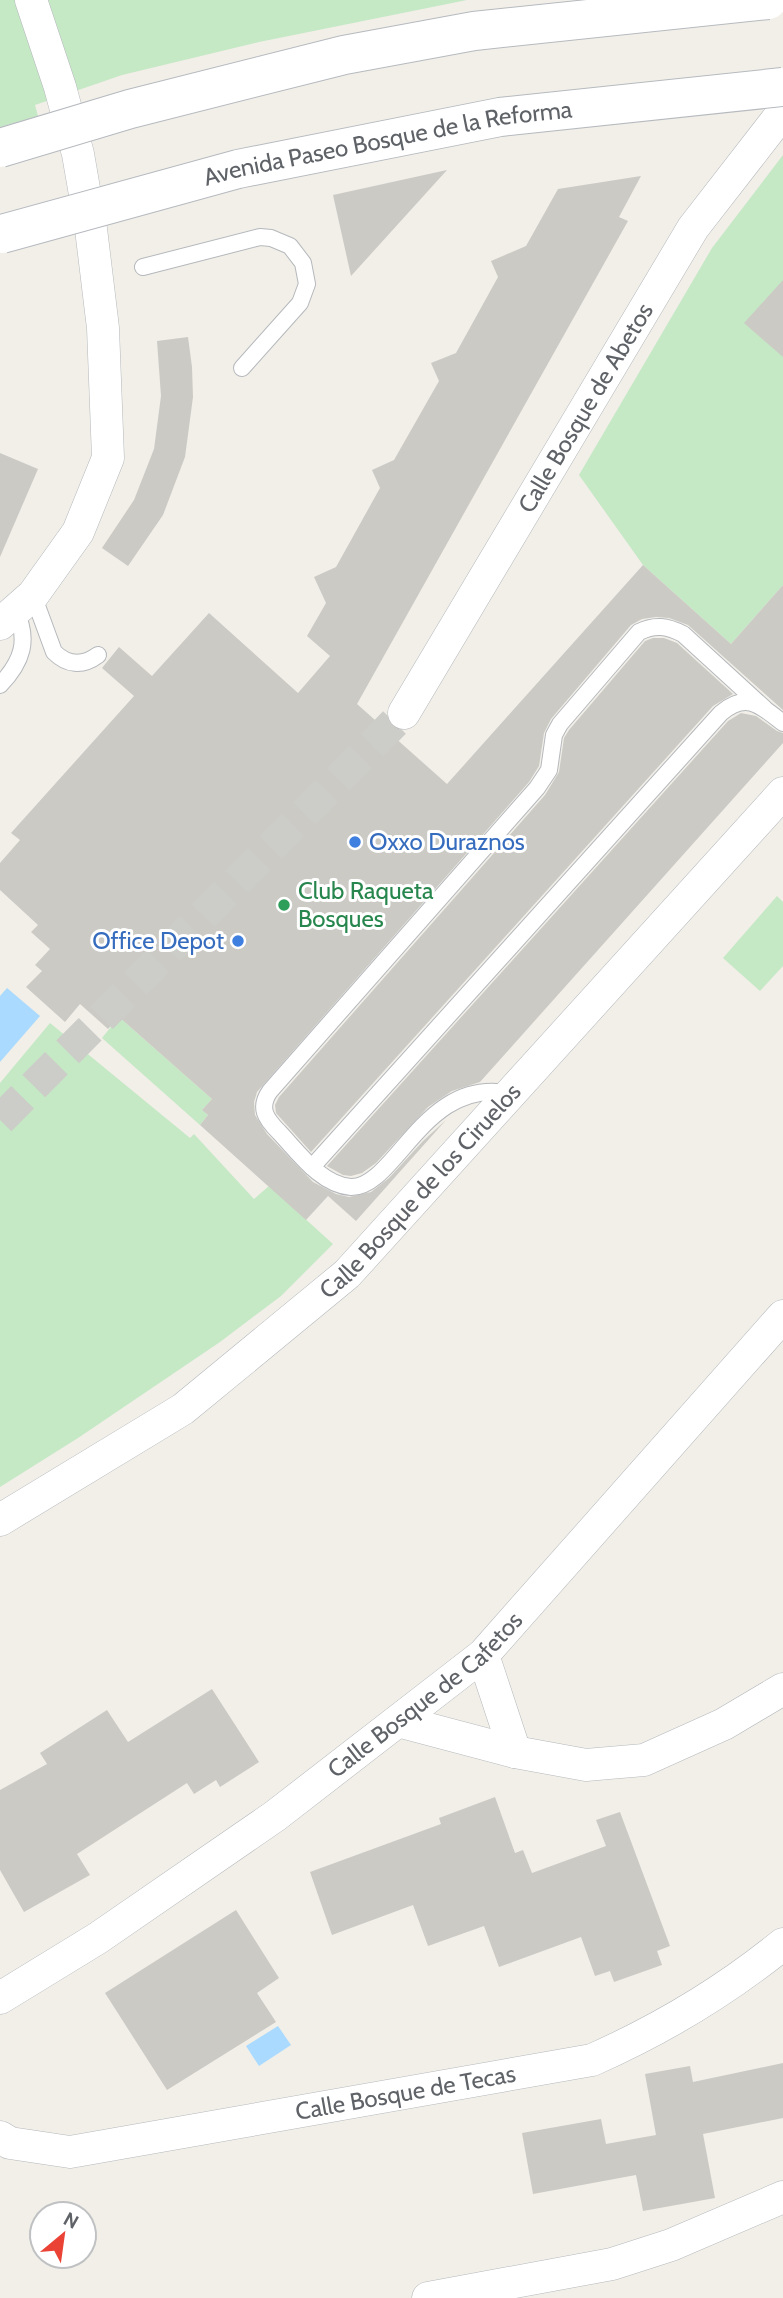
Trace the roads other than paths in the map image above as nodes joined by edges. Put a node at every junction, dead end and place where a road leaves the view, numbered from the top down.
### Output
1 (31, 0) edge
2 (768, 0) edge
3 (783, 87) edge
4 (783, 112) edge
5 (0, 148) edge
6 (2, 234) edge
7 (143, 267) dead end
8 (242, 368) dead end
9 (16, 610) edge
10 (98, 655) dead end
11 (0, 685) edge
12 (764, 708) junction
13 (404, 713) tunnel mouth
14 (783, 723) edge
15 (783, 793) edge
16 (511, 1094) junction
17 (312, 1167) junction
18 (783, 1316) edge
19 (0, 1520) edge
20 (483, 1655) junction
21 (783, 1689) edge
22 (398, 1721) junction
23 (515, 1752) junction
24 (783, 1944) edge
25 (0, 1998) edge
26 (0, 2137) edge
27 (783, 2197) edge
28 (428, 2298) edge

1 - 9 street
2 - 5 main road, bridge
3 - 6 main road, Avenida Paseo Bosque de la Reforma, bridge
4 - 13 street, Calle Bosque de Abetos
7 - 8 lane
9 - 10 lane
9 - 11 lane
12 - 14 lane
12 - 17 lane
12 - 17 lane
15 - 16 street, Calle Bosque de los Ciruelos
16 - 17 lane
16 - 19 street, Calle Bosque de los Ciruelos
18 - 20 street, Calle Bosque de Cafetos
20 - 22 street, Calle Bosque de Cafetos
20 - 23 street
21 - 23 street
22 - 23 street
22 - 25 street, Calle Bosque de Cafetos
24 - 26 street, Calle Bosque de Tecas
27 - 28 street

